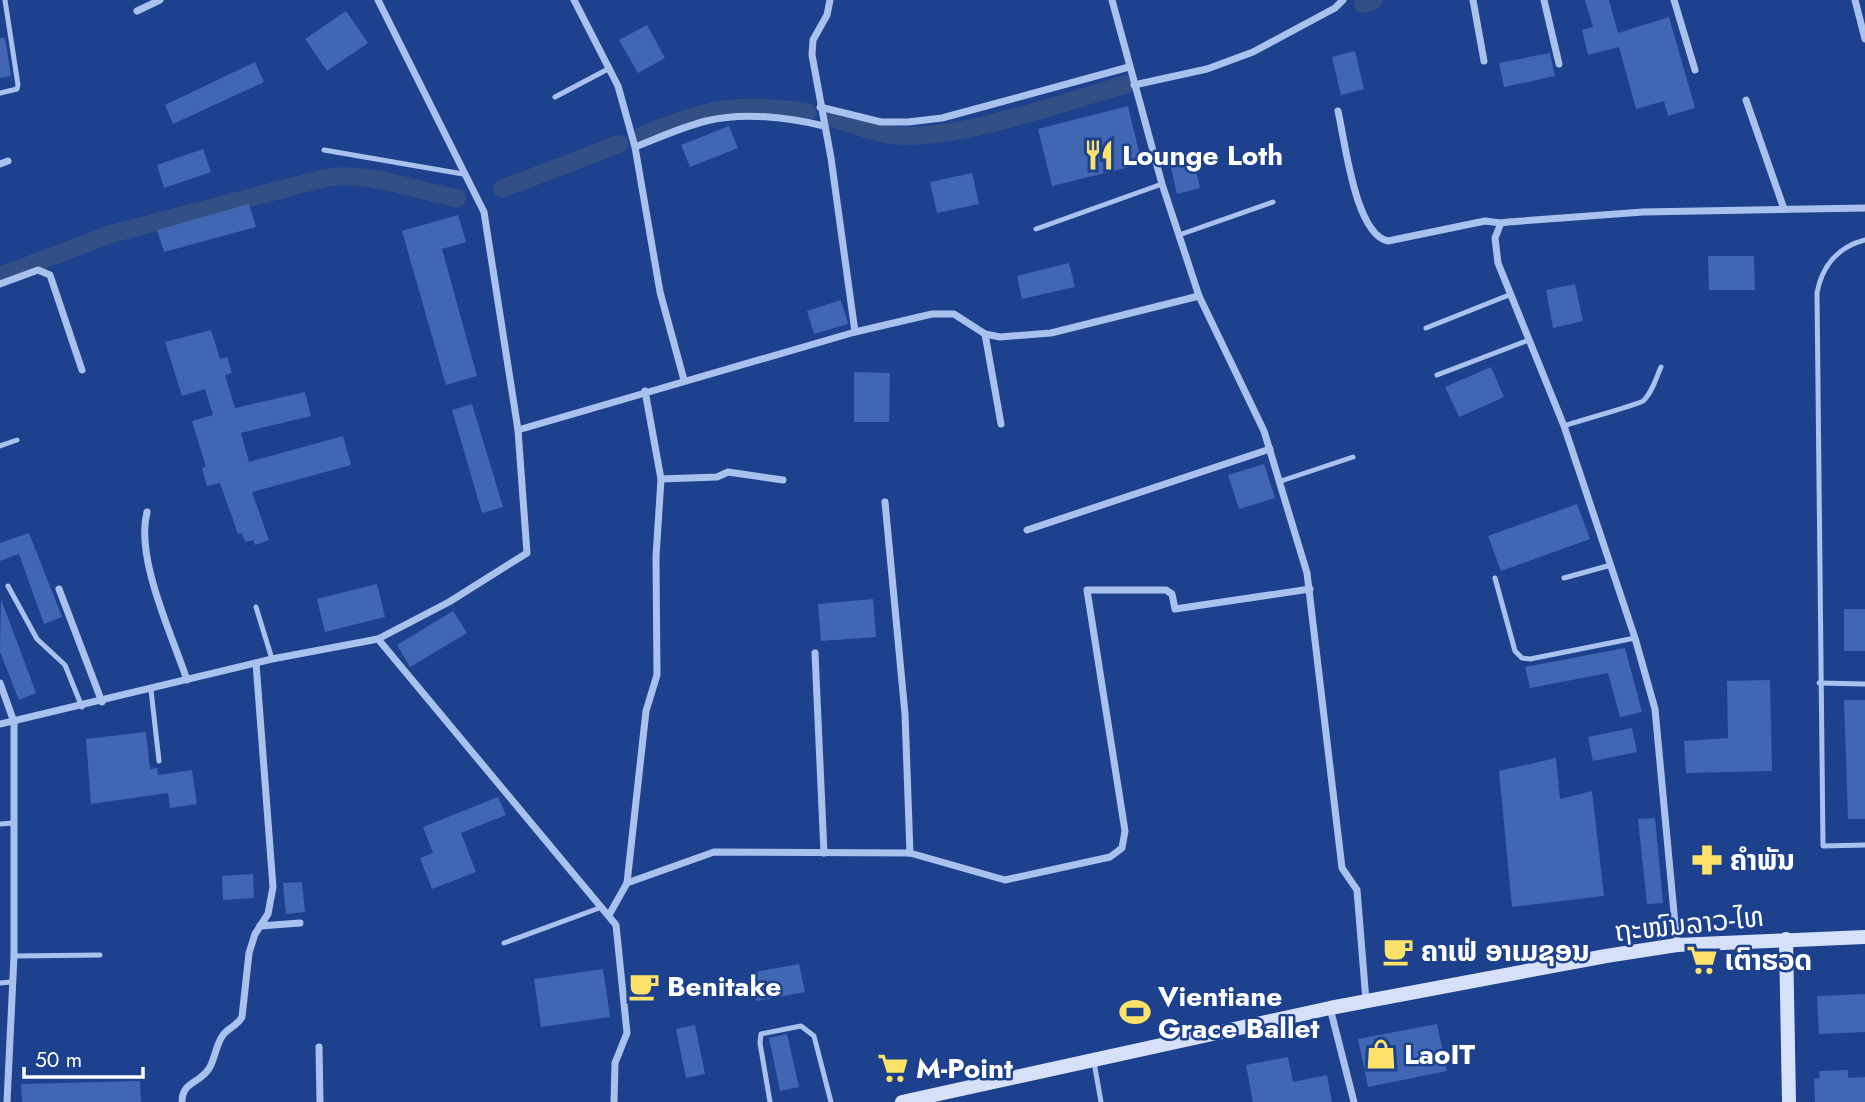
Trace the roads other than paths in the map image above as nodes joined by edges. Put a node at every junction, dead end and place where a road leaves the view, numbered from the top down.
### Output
1 (5, 0) edge
2 (160, 0) edge
3 (378, 0) edge
4 (574, 0) edge
5 (830, 0) edge
6 (1112, 0) edge
7 (1343, 0) edge
8 (1473, 0) edge
9 (1544, 0) edge
10 (1674, 0) edge
11 (1855, 0) edge
12 (137, 12) dead end
13 (1865, 39) edge
14 (1484, 61) dead end
15 (1559, 64) dead end
16 (1129, 67) junction
17 (610, 68) junction
18 (1695, 70) dead end
19 (1134, 85) junction
20 (0, 93) edge
21 (555, 97) dead end
22 (1746, 100) dead end
23 (820, 107) junction
24 (1338, 111) dead end
25 (824, 126) junction
26 (635, 147) junction
27 (324, 150) dead end
28 (463, 174) junction
29 (1162, 184) junction
30 (1273, 202) dead end
31 (1865, 208) edge
32 (1784, 209) junction
33 (1502, 223) junction
34 (1036, 229) dead end
35 (1179, 234) junction
36 (1865, 240) edge
37 (0, 284) edge
38 (1509, 295) junction
39 (1199, 296) junction
40 (1426, 327) dead end
41 (855, 332) junction
42 (985, 334) junction
43 (1528, 340) junction
44 (1661, 367) dead end
45 (82, 370) dead end
46 (1437, 375) dead end
47 (684, 380) junction
48 (645, 391) junction
49 (1001, 424) dead end
50 (1564, 426) junction
51 (518, 430) junction
52 (17, 440) dead end
53 (0, 446) edge
54 (1270, 449) junction
55 (1353, 457) dead end
56 (661, 479) junction
57 (783, 481) dead end
58 (1281, 481) junction
59 (884, 502) dead end
60 (147, 512) dead end
61 (1027, 530) dead end
62 (1611, 565) junction
63 (1495, 578) dead end
64 (1564, 578) dead end
65 (8, 586) dead end
66 (59, 589) dead end
67 (1310, 589) junction
68 (256, 607) dead end
69 (1635, 638) junction
70 (378, 639) junction
71 (815, 653) dead end
72 (272, 659) junction
73 (256, 663) junction
74 (187, 680) junction
75 (0, 683) edge
76 (1819, 683) junction
77 (1865, 684) edge
78 (151, 690) junction
79 (102, 702) junction
80 (82, 707) junction
81 (14, 722) junction
82 (0, 724) edge
83 (159, 761) dead end
84 (14, 823) junction
85 (0, 824) edge
86 (1865, 845) edge
87 (824, 853) junction
88 (910, 853) junction
89 (627, 883) junction
90 (602, 907) junction
91 (609, 915) junction
92 (299, 923) dead end
93 (260, 926) junction
94 (1865, 937) edge
95 (1787, 939) junction
96 (504, 943) dead end
97 (1677, 945) junction
98 (100, 955) dead end
99 (14, 956) junction
100 (11, 982) junction
101 (0, 983) edge
102 (1367, 1002) junction
103 (1330, 1008) junction
104 (319, 1047) dead end
105 (1093, 1059) junction
106 (947, 1098) edge
107 (7, 1102) edge
108 (182, 1102) edge
109 (320, 1102) edge
110 (614, 1102) edge
111 (771, 1102) edge
112 (831, 1102) edge
113 (902, 1102) edge
114 (1101, 1102) edge
115 (1354, 1102) edge
116 (1789, 1102) edge

1 - 20 lane
2 - 12 street
3 - 28 street
4 - 17 street
5 - 23 street
6 - 16 street
7 - 19 street
8 - 14 street
9 - 15 street
10 - 18 street
11 - 13 street
16 - 19 street
16 - 23 street
17 - 21 lane
17 - 26 street
19 - 29 street
22 - 32 street
23 - 25 street
24 - 33 street
25 - 26 street
25 - 41 street
26 - 47 street
27 - 28 lane
28 - 51 street
29 - 34 lane
29 - 35 street
30 - 35 lane
31 - 32 street
32 - 33 street
33 - 38 street
35 - 39 street
36 - 76 lane
37 - 45 street
38 - 40 lane
38 - 43 street
39 - 42 street
39 - 54 street
41 - 42 street
41 - 47 street
42 - 49 street
43 - 46 lane
43 - 50 street
44 - 50 lane
47 - 48 street
48 - 51 street
48 - 56 street
50 - 62 street
51 - 70 street
52 - 53 lane
54 - 58 street
54 - 61 street
55 - 58 lane
56 - 57 street
56 - 89 street
58 - 67 street
59 - 88 street
60 - 74 street
62 - 64 lane
62 - 69 street
63 - 69 lane
65 - 80 lane
66 - 79 street
67 - 88 street
67 - 102 street
68 - 72 lane
69 - 97 street
70 - 72 street
70 - 90 street
71 - 87 street
72 - 73 street
73 - 74 street
73 - 93 street
74 - 78 street
75 - 81 street
76 - 77 lane
76 - 86 lane
78 - 79 street
78 - 83 lane
79 - 80 street
80 - 81 street
81 - 82 street
81 - 84 street
84 - 85 lane
84 - 99 street
87 - 88 street
87 - 89 street
89 - 91 street
90 - 91 street
90 - 96 lane
91 - 110 street
92 - 93 street
93 - 108 street
94 - 95 street, ຖະໜົນລາວ-ໄທ
95 - 97 street, ຖະໜົນລາວ-ໄທ
95 - 116 street
97 - 102 street, ຖະໜົນລາວ-ໄທ
98 - 99 lane
99 - 100 street
100 - 101 lane
100 - 107 street
102 - 103 street, ຖະໜົນລາວ-ໄທ
103 - 105 street, ຖະໜົນລາວ-ໄທ
103 - 115 street
104 - 109 street
105 - 106 street, ຖະໜົນລາວ-ໄທ
105 - 114 lane
106 - 113 street, ຖະໜົນລາວ-ໄທ
111 - 112 lane

